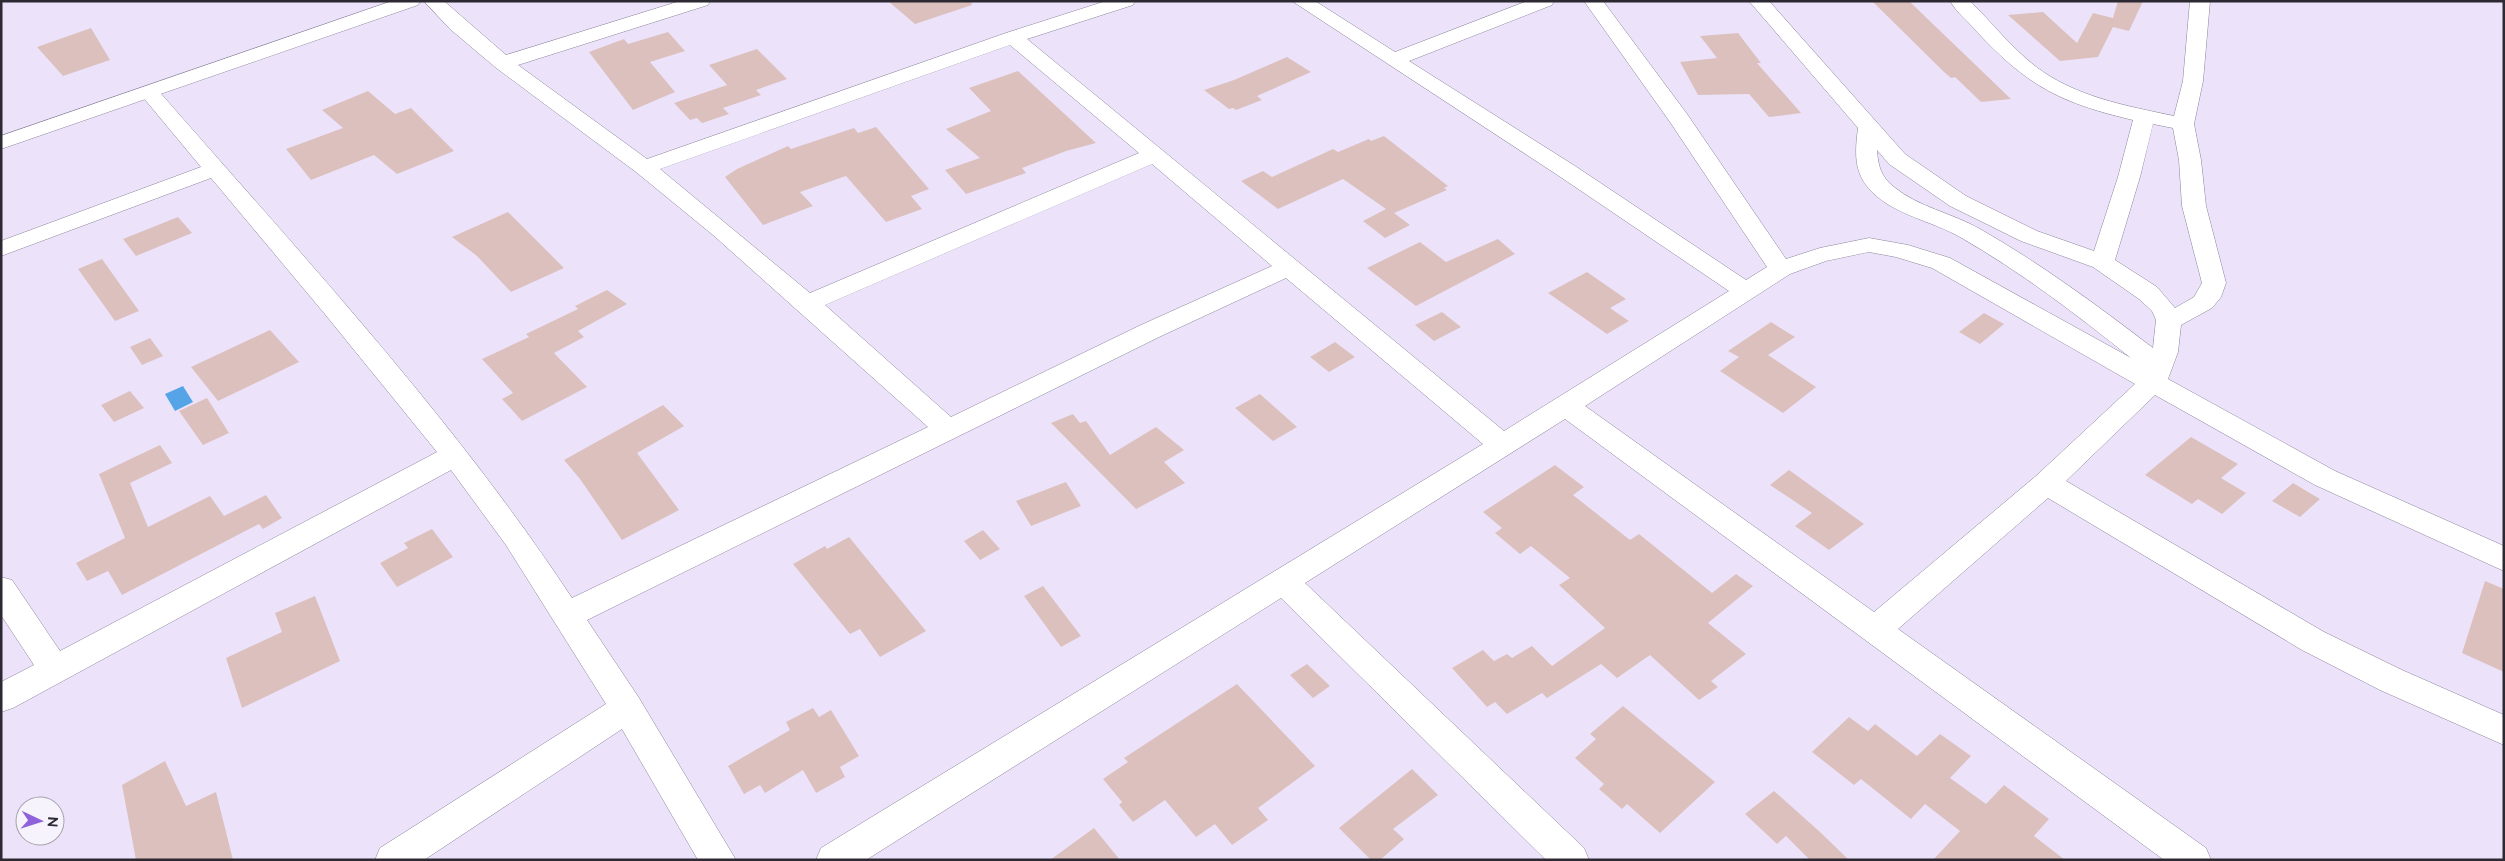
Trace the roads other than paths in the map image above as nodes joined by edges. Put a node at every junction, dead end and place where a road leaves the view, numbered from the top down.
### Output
1 (411, 1) edge
2 (433, 1) edge
3 (701, 1) edge
4 (1126, 1) edge
5 (1301, 1) edge
6 (1545, 1) edge
7 (1593, 1) edge
8 (1758, 1) edge
9 (1959, 1) edge
10 (2200, 1) edge
11 (1014, 38) junction
12 (1393, 60) junction
13 (502, 63) junction
14 (149, 92) junction
15 (2144, 116) junction
16 (2183, 124) junction
17 (1869, 127) junction
18 (1, 143) edge
19 (1154, 155) junction
20 (644, 167) junction
21 (215, 169) junction
22 (1958, 201) junction
23 (1957, 226) junction
24 (1, 249) edge
25 (2102, 262) junction
26 (1941, 263) junction
27 (1290, 267) junction
28 (1781, 269) junction
29 (1746, 291) junction
30 (808, 303) junction
31 (2169, 320) junction
32 (2156, 375) junction
33 (1566, 406) junction
34 (947, 429) junction
35 (1502, 445) junction
36 (455, 455) junction
37 (2046, 483) junction
38 (2504, 559) edge
39 (1282, 581) junction
40 (1, 589) edge
41 (567, 615) junction
42 (1875, 630) junction
43 (54, 669) junction
44 (1, 698) edge
45 (627, 708) junction
46 (2504, 731) edge
47 (393, 860) edge
48 (718, 860) edge
49 (834, 860) edge
50 (1571, 860) edge
51 (2193, 860) edge

1 - 14 street
2 - 13 street
3 - 13 street
4 - 11 street
5 - 12 street
6 - 12 street
7 - 28 street
8 - 17 street
9 - 15 street
10 - 16 street
11 - 19 street
11 - 20 street
12 - 29 street
13 - 20 street
14 - 18 street
14 - 21 street
15 - 16 street
15 - 25 street
16 - 31 street
17 - 22 street
17 - 23 street
19 - 27 street
19 - 30 street
20 - 30 street
21 - 24 street
21 - 36 street
22 - 23 street
22 - 25 street
23 - 26 street
23 - 32 street
25 - 31 street
26 - 28 street
26 - 32 street
27 - 34 street
27 - 35 street
28 - 29 street
29 - 33 street
30 - 34 street
31 - 32 street
32 - 37 street
32 - 38 street
33 - 35 street
33 - 42 street
34 - 41 street
35 - 39 street
36 - 41 street
36 - 43 street
37 - 42 street
37 - 46 street
39 - 49 street
39 - 50 street
40 - 43 street
41 - 45 street
42 - 51 street
43 - 44 street
45 - 47 street
45 - 48 street

